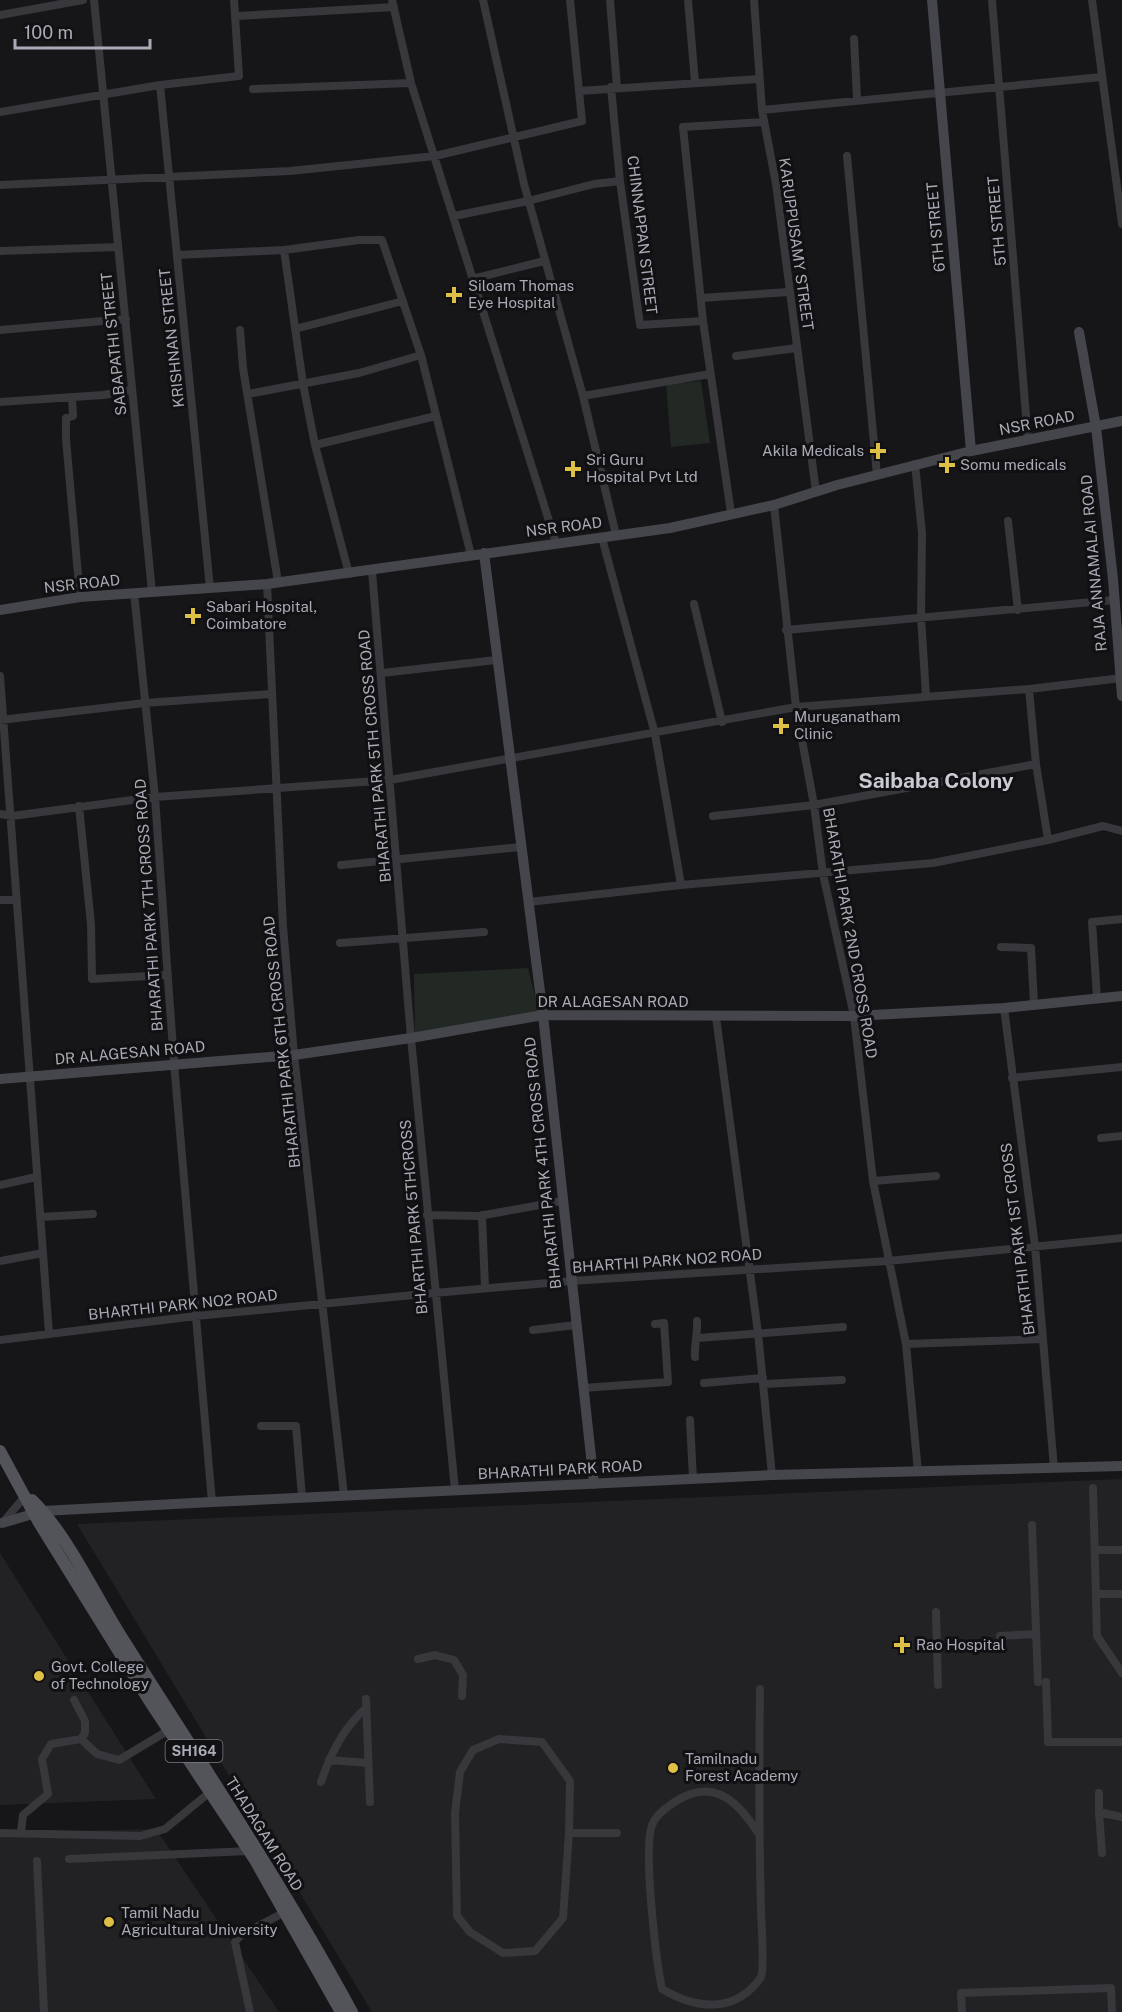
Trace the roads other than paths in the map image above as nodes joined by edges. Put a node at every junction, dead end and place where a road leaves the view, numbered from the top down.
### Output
1 (83, 0) edge
2 (94, 0) edge
3 (234, 0) edge
4 (483, 0) edge
5 (570, 0) edge
6 (610, 0) edge
7 (688, 0) edge
8 (754, 0) edge
9 (932, 0) edge
10 (992, 0) edge
11 (1092, 0) edge
12 (393, 4) edge
13 (0, 15) edge
14 (237, 16) junction
15 (854, 39) dead end
16 (1102, 77) junction
17 (759, 79) junction
18 (411, 82) junction
19 (695, 82) junction
20 (160, 85) junction
21 (614, 87) junction
22 (999, 88) junction
23 (253, 89) dead end
24 (579, 91) junction
25 (104, 93) junction
26 (939, 93) junction
27 (857, 99) junction
28 (762, 110) junction
29 (0, 112) edge
30 (764, 122) junction
31 (515, 138) junction
32 (435, 156) junction
33 (847, 156) dead end
34 (112, 179) junction
35 (170, 179) junction
36 (620, 181) junction
37 (0, 185) edge
38 (528, 201) junction
39 (454, 216) junction
40 (1122, 224) edge
41 (118, 247) junction
42 (284, 250) junction
43 (0, 251) edge
44 (177, 255) junction
45 (544, 261) junction
46 (472, 279) junction
47 (789, 292) junction
48 (701, 298) junction
49 (403, 301) junction
50 (126, 319) junction
51 (703, 321) junction
52 (296, 328) junction
53 (0, 330) edge
54 (240, 330) dead end
55 (1079, 332) dead end
56 (797, 348) junction
57 (421, 355) junction
58 (736, 356) dead end
59 (710, 374) junction
60 (303, 384) junction
61 (132, 390) junction
62 (248, 394) junction
63 (583, 396) junction
64 (72, 397) junction
65 (0, 402) edge
66 (436, 416) junction
67 (1122, 421) edge
68 (1096, 427) junction
69 (1028, 440) junction
70 (315, 445) junction
71 (970, 451) junction
72 (915, 464) junction
73 (877, 475) junction
74 (816, 492) junction
75 (774, 505) junction
76 (731, 513) junction
77 (1008, 521) dead end
78 (615, 536) junction
79 (602, 538) junction
80 (556, 543) junction
81 (484, 554) junction
82 (471, 555) junction
83 (372, 571) junction
84 (349, 574) junction
85 (1117, 578) edge
86 (273, 583) junction
87 (210, 588) junction
88 (152, 592) junction
89 (134, 593) junction
90 (80, 597) junction
91 (1114, 600) junction
92 (694, 604) dead end
93 (0, 610) edge
94 (1018, 610) junction
95 (921, 617) junction
96 (786, 630) junction
97 (496, 660) junction
98 (382, 673) junction
99 (0, 676) edge
100 (1121, 678) edge
101 (1029, 689) junction
102 (271, 694) junction
103 (926, 696) junction
104 (1122, 696) edge
105 (145, 704) junction
106 (796, 707) junction
107 (2, 719) edge
108 (722, 722) junction
109 (655, 734) junction
110 (510, 760) junction
111 (1036, 764) junction
112 (390, 780) junction
113 (276, 787) junction
114 (155, 797) junction
115 (814, 805) junction
116 (79, 806) junction
117 (0, 814) edge
118 (12, 816) junction
119 (713, 816) dead end
120 (1122, 831) edge
121 (1048, 840) junction
122 (521, 847) junction
123 (398, 862) junction
124 (341, 865) dead end
125 (823, 874) junction
126 (681, 885) junction
127 (0, 900) edge
128 (17, 900) junction
129 (529, 902) junction
130 (1122, 919) edge
131 (484, 932) dead end
132 (403, 940) junction
133 (340, 944) dead end
134 (1001, 947) dead end
135 (168, 975) junction
136 (1122, 996) edge
137 (1097, 998) junction
138 (1034, 1004) junction
139 (1004, 1008) junction
140 (543, 1015) junction
141 (854, 1016) junction
142 (716, 1017) junction
143 (411, 1038) junction
144 (294, 1055) junction
145 (174, 1063) junction
146 (1122, 1067) edge
147 (28, 1077) junction
148 (1012, 1078) junction
149 (0, 1079) edge
150 (1122, 1136) edge
151 (1101, 1138) dead end
152 (936, 1176) dead end
153 (36, 1177) junction
154 (873, 1181) junction
155 (0, 1185) edge
156 (561, 1201) junction
157 (93, 1214) dead end
158 (427, 1215) junction
159 (482, 1215) junction
160 (40, 1217) junction
161 (1122, 1238) edge
162 (1035, 1246) junction
163 (43, 1253) junction
164 (0, 1261) edge
165 (888, 1261) junction
166 (750, 1269) junction
167 (571, 1281) junction
168 (485, 1288) junction
169 (434, 1293) junction
170 (324, 1303) junction
171 (196, 1316) junction
172 (697, 1321) dead end
173 (655, 1324) dead end
174 (576, 1325) junction
175 (843, 1327) dead end
176 (533, 1330) dead end
177 (758, 1333) junction
178 (49, 1334) junction
179 (698, 1338) junction
180 (1043, 1339) junction
181 (0, 1340) edge
182 (906, 1344) junction
183 (695, 1357) dead end
184 (842, 1380) dead end
185 (763, 1381) junction
186 (704, 1383) dead end
187 (583, 1388) junction
188 (690, 1420) dead end
189 (261, 1426) dead end
190 (0, 1451) edge
191 (1122, 1466) edge
192 (1054, 1468) junction
193 (918, 1472) junction
194 (772, 1475) junction
195 (693, 1479) junction
196 (594, 1484) junction
197 (1093, 1488) dead end
198 (455, 1490) junction
199 (344, 1495) junction
200 (26, 1496) junction
201 (302, 1497) junction
202 (212, 1502) junction
203 (39, 1513) junction
204 (1, 1523) edge
205 (1032, 1525) dead end
206 (1095, 1550) junction
207 (1122, 1550) edge
208 (1096, 1594) junction
209 (1122, 1594) edge
210 (936, 1612) dead end
211 (1036, 1634) junction
212 (1000, 1636) dead end
213 (418, 1659) dead end
214 (1122, 1673) edge
215 (938, 1685) dead end
216 (760, 1689) dead end
217 (462, 1696) dead end
218 (74, 1700) dead end
219 (169, 1730) junction
220 (81, 1739) junction
221 (1122, 1742) edge
222 (329, 1760) junction
223 (368, 1762) junction
224 (321, 1782) dead end
225 (210, 1792) junction
226 (1099, 1793) dead end
227 (370, 1802) dead end
228 (1100, 1812) junction
229 (1122, 1817) edge
230 (21, 1832) junction
231 (0, 1833) edge
232 (569, 1833) junction
233 (617, 1833) dead end
234 (759, 1834) junction
235 (249, 1851) junction
236 (1102, 1853) dead end
237 (69, 1859) dead end
238 (37, 1861) dead end
239 (285, 1912) junction
240 (44, 2012) edge
241 (250, 2012) edge
242 (341, 2012) edge
243 (352, 2012) edge
244 (962, 2012) edge
245 (1112, 2012) edge

1 - 13 street
2 - 25 street, SABAPATHI STREET
3 - 14 street
4 - 31 street
5 - 24 street
6 - 21 street, CHINNAPPAN STREET
7 - 19 street
8 - 17 street, KARUPPUSAMY STREET
9 - 26 street, 6TH STREET
10 - 22 street, 5TH STREET
11 - 16 street
12 - 14 street
12 - 18 street
14 - 20 street
15 - 27 street
16 - 22 street
16 - 40 street
17 - 19 street
17 - 28 street, KARUPPUSAMY STREET
18 - 23 street
18 - 32 street
19 - 21 street
20 - 25 street
20 - 35 street, KRISHNAN STREET
21 - 24 street
21 - 36 street, CHINNAPPAN STREET
22 - 26 street
22 - 69 street, 5TH STREET
24 - 31 street
25 - 29 street
25 - 34 street, SABAPATHI STREET
26 - 27 street
26 - 71 street, 6TH STREET
27 - 28 street
28 - 30 street, KARUPPUSAMY STREET
30 - 47 street, KARUPPUSAMY STREET
30 - 48 street
31 - 32 street
31 - 38 street
32 - 35 street
32 - 39 street
33 - 73 street
34 - 35 street
34 - 37 street
34 - 41 street, SABAPATHI STREET
35 - 44 street, KRISHNAN STREET
36 - 38 street
36 - 51 street, CHINNAPPAN STREET
38 - 39 street
38 - 45 street
39 - 46 street
41 - 43 street
41 - 50 street, SABAPATHI STREET
42 - 44 street
42 - 49 street
42 - 52 street
44 - 87 street, KRISHNAN STREET
45 - 46 street
45 - 63 street
46 - 80 street
47 - 48 street
47 - 56 street, KARUPPUSAMY STREET
48 - 51 street
49 - 52 street
49 - 57 street
50 - 53 street
50 - 61 street, SABAPATHI STREET
51 - 59 street
52 - 60 street
54 - 62 street, BHARATHI PARK 6TH CROSS ROAD
55 - 68 street, RAJA ANNAMALAI ROAD
56 - 58 street
56 - 74 street, KARUPPUSAMY STREET
57 - 60 street
57 - 66 street
59 - 63 street
59 - 76 street
60 - 62 street
60 - 70 street
61 - 64 street
61 - 88 street, SABAPATHI STREET
62 - 86 street, BHARATHI PARK 6TH CROSS ROAD
63 - 78 street
64 - 65 street
64 - 90 street
66 - 70 street
66 - 82 street
67 - 68 street, NSR ROAD
68 - 69 street, NSR ROAD
68 - 85 street, RAJA ANNAMALAI ROAD
69 - 71 street, NSR ROAD
70 - 84 street
71 - 72 street, NSR ROAD
72 - 73 street, NSR ROAD
72 - 95 street
73 - 74 street, NSR ROAD
74 - 75 street, NSR ROAD
75 - 76 street, NSR ROAD
75 - 96 street, BHARATHI PARK 2ND CROSS ROAD
76 - 78 street, NSR ROAD
77 - 94 street
78 - 79 street, NSR ROAD
79 - 80 street, NSR ROAD
79 - 109 street
80 - 81 street, NSR ROAD
81 - 82 street, NSR ROAD
81 - 97 street, BHARATHI PARK 4TH CROSS ROAD
82 - 83 street, NSR ROAD
83 - 84 street, NSR ROAD
83 - 98 street, BHARATHI PARK 5TH CROSS ROAD
84 - 86 street, NSR ROAD
85 - 91 street, RAJA ANNAMALAI ROAD
86 - 87 street, NSR ROAD
86 - 102 street, BHARATHI PARK 6TH CROSS ROAD
87 - 88 street, NSR ROAD
88 - 89 street, NSR ROAD
89 - 90 street, NSR ROAD
89 - 105 street, BHARATHI PARK 7TH CROSS ROAD
90 - 93 street, NSR ROAD
91 - 94 street
91 - 100 street, RAJA ANNAMALAI ROAD
92 - 108 street
94 - 95 street
95 - 96 street
95 - 103 street
96 - 106 street, BHARATHI PARK 2ND CROSS ROAD
97 - 98 street
97 - 110 street, BHARATHI PARK 4TH CROSS ROAD
98 - 112 street, BHARATHI PARK 5TH CROSS ROAD
99 - 107 street
100 - 101 street
100 - 104 street, RAJA ANNAMALAI ROAD
101 - 103 street
101 - 111 street
102 - 105 street
102 - 113 street, BHARATHI PARK 6TH CROSS ROAD
103 - 106 street
105 - 107 street
105 - 114 street, BHARATHI PARK 7TH CROSS ROAD
106 - 108 street
106 - 115 street, BHARATHI PARK 2ND CROSS ROAD
107 - 118 street
108 - 109 street
109 - 110 street
109 - 126 street
110 - 112 street
110 - 122 street, BHARATHI PARK 4TH CROSS ROAD
111 - 115 street
111 - 121 street
112 - 113 street
112 - 123 street, BHARATHI PARK 5TH CROSS ROAD
113 - 114 street
113 - 144 street, BHARATHI PARK 6TH CROSS ROAD
114 - 116 street
114 - 135 street, BHARATHI PARK 7TH CROSS ROAD
115 - 119 street
115 - 125 street, BHARATHI PARK 2ND CROSS ROAD
116 - 118 street
116 - 135 street
117 - 118 street
118 - 128 street
120 - 121 street
121 - 125 street
122 - 123 street
122 - 129 street, BHARATHI PARK 4TH CROSS ROAD
123 - 124 street
123 - 132 street, BHARATHI PARK 5TH CROSS ROAD
125 - 126 street
125 - 141 street, BHARATHI PARK 2ND CROSS ROAD
126 - 129 street
127 - 128 street
128 - 147 street
129 - 140 street, BHARATHI PARK 4TH CROSS ROAD
130 - 137 street
131 - 132 street
132 - 133 street
132 - 143 street, BHARTHI PARK 5THCROSS
134 - 138 street
135 - 145 street, BHARATHI PARK 7TH CROSS ROAD
136 - 137 street, DR ALAGESAN ROAD
137 - 138 street, DR ALAGESAN ROAD
138 - 139 street, DR ALAGESAN ROAD
139 - 141 street, DR ALAGESAN ROAD
139 - 148 street, BHARTHI PARK 1ST CROSS
140 - 142 street, DR ALAGESAN ROAD
140 - 143 street, DR ALAGESAN ROAD
140 - 156 street, BHARATHI PARK 4TH CROSS ROAD
141 - 142 street, DR ALAGESAN ROAD
141 - 154 street, BHARATHI PARK 2ND CROSS ROAD
142 - 166 street
143 - 144 street, DR ALAGESAN ROAD
143 - 158 street, BHARTHI PARK 5THCROSS
144 - 145 street, DR ALAGESAN ROAD
144 - 170 street, BHARATHI PARK 6TH CROSS ROAD
145 - 147 street, DR ALAGESAN ROAD
145 - 171 street, BHARATHI PARK 7TH CROSS ROAD
146 - 148 street
147 - 149 street, DR ALAGESAN ROAD
147 - 153 street
148 - 162 street, BHARTHI PARK 1ST CROSS
150 - 151 street
152 - 154 street
153 - 155 street
153 - 160 street
154 - 165 street, BHARATHI PARK 2ND CROSS ROAD
156 - 159 street
156 - 167 street, BHARATHI PARK 4TH CROSS ROAD
157 - 160 street
158 - 159 street
158 - 169 street, BHARTHI PARK 5THCROSS
159 - 168 street
160 - 163 street
161 - 162 street, BHARTHI PARK NO2 ROAD
162 - 165 street, BHARTHI PARK NO2 ROAD
162 - 180 street, BHARTHI PARK 1ST CROSS
163 - 164 street
163 - 178 street
165 - 166 street, BHARTHI PARK NO2 ROAD
165 - 182 street, BHARATHI PARK 2ND CROSS ROAD
166 - 167 street, BHARTHI PARK NO2 ROAD
166 - 177 street
167 - 168 street, BHARTHI PARK NO2 ROAD
167 - 174 street, BHARATHI PARK 4TH CROSS ROAD
168 - 169 street, BHARTHI PARK NO2 ROAD
169 - 170 street, BHARTHI PARK NO2 ROAD
169 - 198 street, BHARTHI PARK 5THCROSS
170 - 171 street, BHARTHI PARK NO2 ROAD
170 - 199 street, BHARATHI PARK 6TH CROSS ROAD
171 - 178 street, BHARTHI PARK NO2 ROAD
171 - 202 street, BHARATHI PARK 7TH CROSS ROAD
172 - 179 street
173 - 187 street
174 - 176 street
174 - 187 street, BHARATHI PARK 4TH CROSS ROAD
175 - 177 street
177 - 179 street
177 - 185 street
178 - 181 street, BHARTHI PARK NO2 ROAD
179 - 183 street
180 - 182 street
180 - 192 street, BHARTHI PARK 1ST CROSS
182 - 193 street, BHARATHI PARK 2ND CROSS ROAD
184 - 185 street
185 - 186 street
185 - 194 street
187 - 196 street, BHARATHI PARK 4TH CROSS ROAD
188 - 195 street
189 - 201 street
190 - 200 main road, THADAGAM ROAD / SH164
191 - 192 street, BHARATHI PARK ROAD
192 - 193 street, BHARATHI PARK ROAD
193 - 194 street, BHARATHI PARK ROAD
194 - 195 street, BHARATHI PARK ROAD
195 - 196 street, BHARATHI PARK ROAD
196 - 198 street, BHARATHI PARK ROAD
197 - 206 street
198 - 199 street, BHARATHI PARK ROAD
199 - 201 street, BHARATHI PARK ROAD
200 - 203 main road, THADAGAM ROAD / SH164
200 - 204 street
201 - 202 street, BHARATHI PARK ROAD
202 - 203 street, BHARATHI PARK ROAD
203 - 204 street, BHARATHI PARK ROAD
203 - 219 main road, THADAGAM ROAD / SH164
203 - 243 main road, THADAGAM ROAD / SH164
205 - 211 street
206 - 207 street
206 - 208 street
208 - 209 street
208 - 214 street
210 - 215 street
211 - 212 street
211 - 221 street
213 - 217 street
216 - 234 street
218 - 220 street
219 - 220 street
219 - 225 main road, THADAGAM ROAD / SH164
220 - 230 street
222 - 223 street
222 - 223 street
222 - 224 street
223 - 227 street
225 - 230 street
225 - 235 main road, THADAGAM ROAD / SH164
226 - 228 street
228 - 229 street
228 - 236 street
230 - 231 street
232 - 232 street
232 - 233 street
234 - 234 street
235 - 237 street
235 - 239 main road, THADAGAM ROAD / SH164
238 - 240 street
239 - 241 street
239 - 242 main road, THADAGAM ROAD / SH164
244 - 245 street

